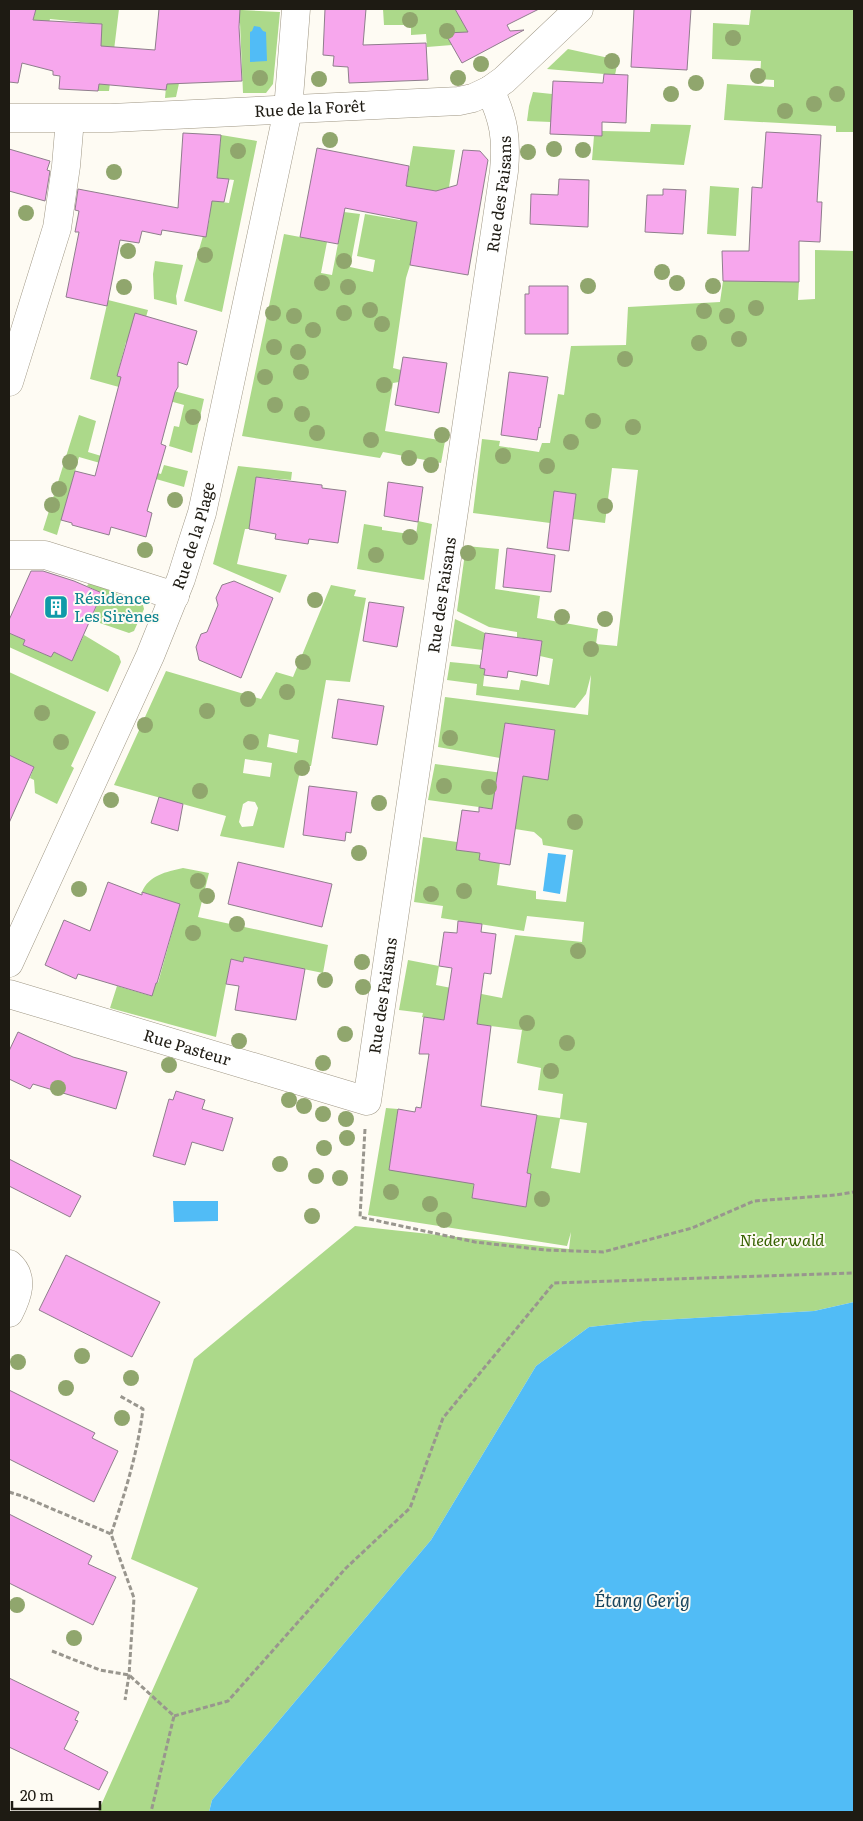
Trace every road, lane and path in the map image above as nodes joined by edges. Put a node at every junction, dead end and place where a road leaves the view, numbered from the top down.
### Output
1 (296, 9) edge
2 (578, 9) edge
3 (490, 90) junction
4 (288, 110) junction
5 (9, 118) edge
6 (70, 119) junction
7 (9, 382) edge
8 (9, 555) edge
9 (175, 596) junction
10 (9, 963) edge
11 (9, 994) edge
12 (367, 1101) junction
13 (854, 1192) edge
14 (9, 1264) edge
15 (854, 1273) edge
16 (9, 1313) edge
17 (120, 1396) dead end
18 (9, 1492) edge
19 (111, 1534) junction
20 (52, 1650) dead end
21 (129, 1675) junction
22 (125, 1700) dead end
23 (174, 1716) junction
24 (151, 1812) edge

1 - 4 street, Rue de la Plage
2 - 3 street, Rue de la Forêt
3 - 4 street, Rue de la Forêt
3 - 12 street, Rue des Faisans
4 - 6 street, Rue de la Forêt
4 - 9 street, Rue de la Plage
5 - 6 street, Rue de la Forêt
6 - 7 street
8 - 9 street
9 - 10 street, Rue de la Plage
11 - 12 street, Rue Pasteur
12 - 13 path
14 - 16 street
15 - 23 path
17 - 19 path
18 - 19 path
19 - 21 path
20 - 21 path
21 - 22 path
21 - 23 path
23 - 24 path

